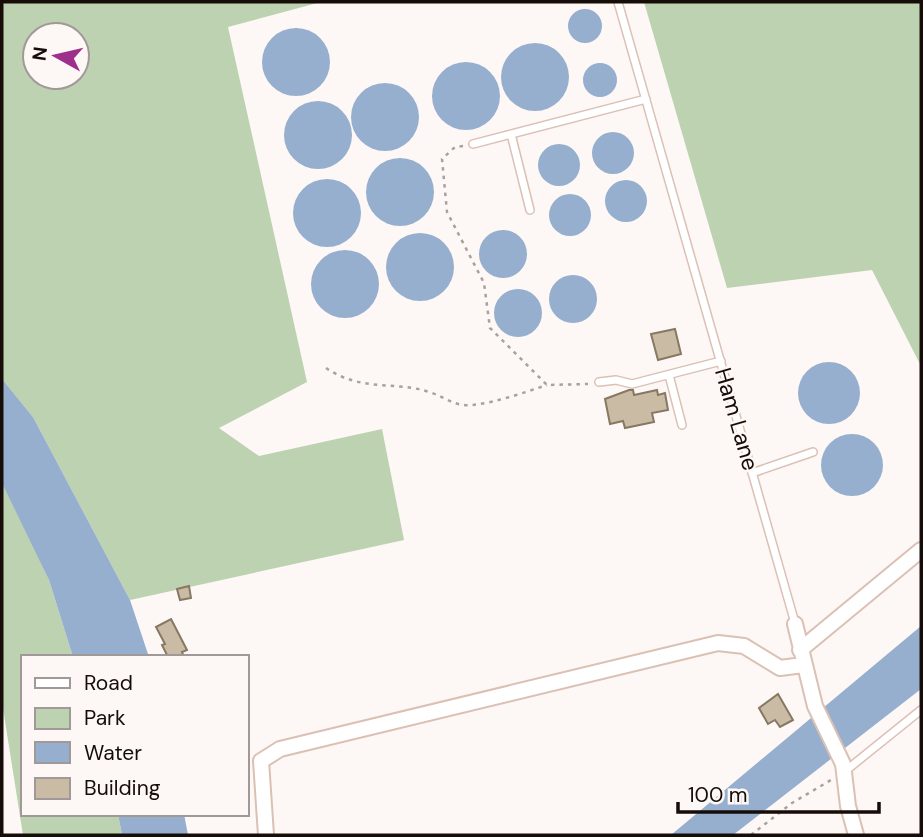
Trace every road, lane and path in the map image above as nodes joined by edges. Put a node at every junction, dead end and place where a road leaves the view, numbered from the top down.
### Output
1 (618, 2) edge
2 (646, 99) junction
3 (511, 134) junction
4 (473, 144) joint
5 (530, 209) dead end
6 (721, 362) junction
7 (326, 368) dead end
8 (669, 375) junction
9 (600, 382) joint
10 (547, 385) junction
11 (682, 425) dead end
12 (813, 452) dead end
13 (752, 473) junction
14 (921, 550) edge
15 (795, 624) joint
16 (800, 650) junction
17 (803, 665) junction
18 (921, 710) edge
19 (844, 768) junction
20 (266, 835) edge
21 (751, 835) edge
22 (856, 835) edge

1 - 2 lane, Ham Lane
2 - 3 lane
2 - 6 lane, Ham Lane
3 - 4 lane
3 - 5 lane
4 - 10 path
6 - 8 lane
6 - 13 lane, Ham Lane
7 - 10 path
8 - 9 lane
8 - 11 lane
9 - 10 path
12 - 13 lane
13 - 15 lane, Ham Lane
14 - 16 street
15 - 16 street, Ham Lane
16 - 17 street, Ham Lane
17 - 19 street, Ham Lane
17 - 20 street
18 - 19 lane
19 - 21 path
19 - 22 street, Ham Lane

